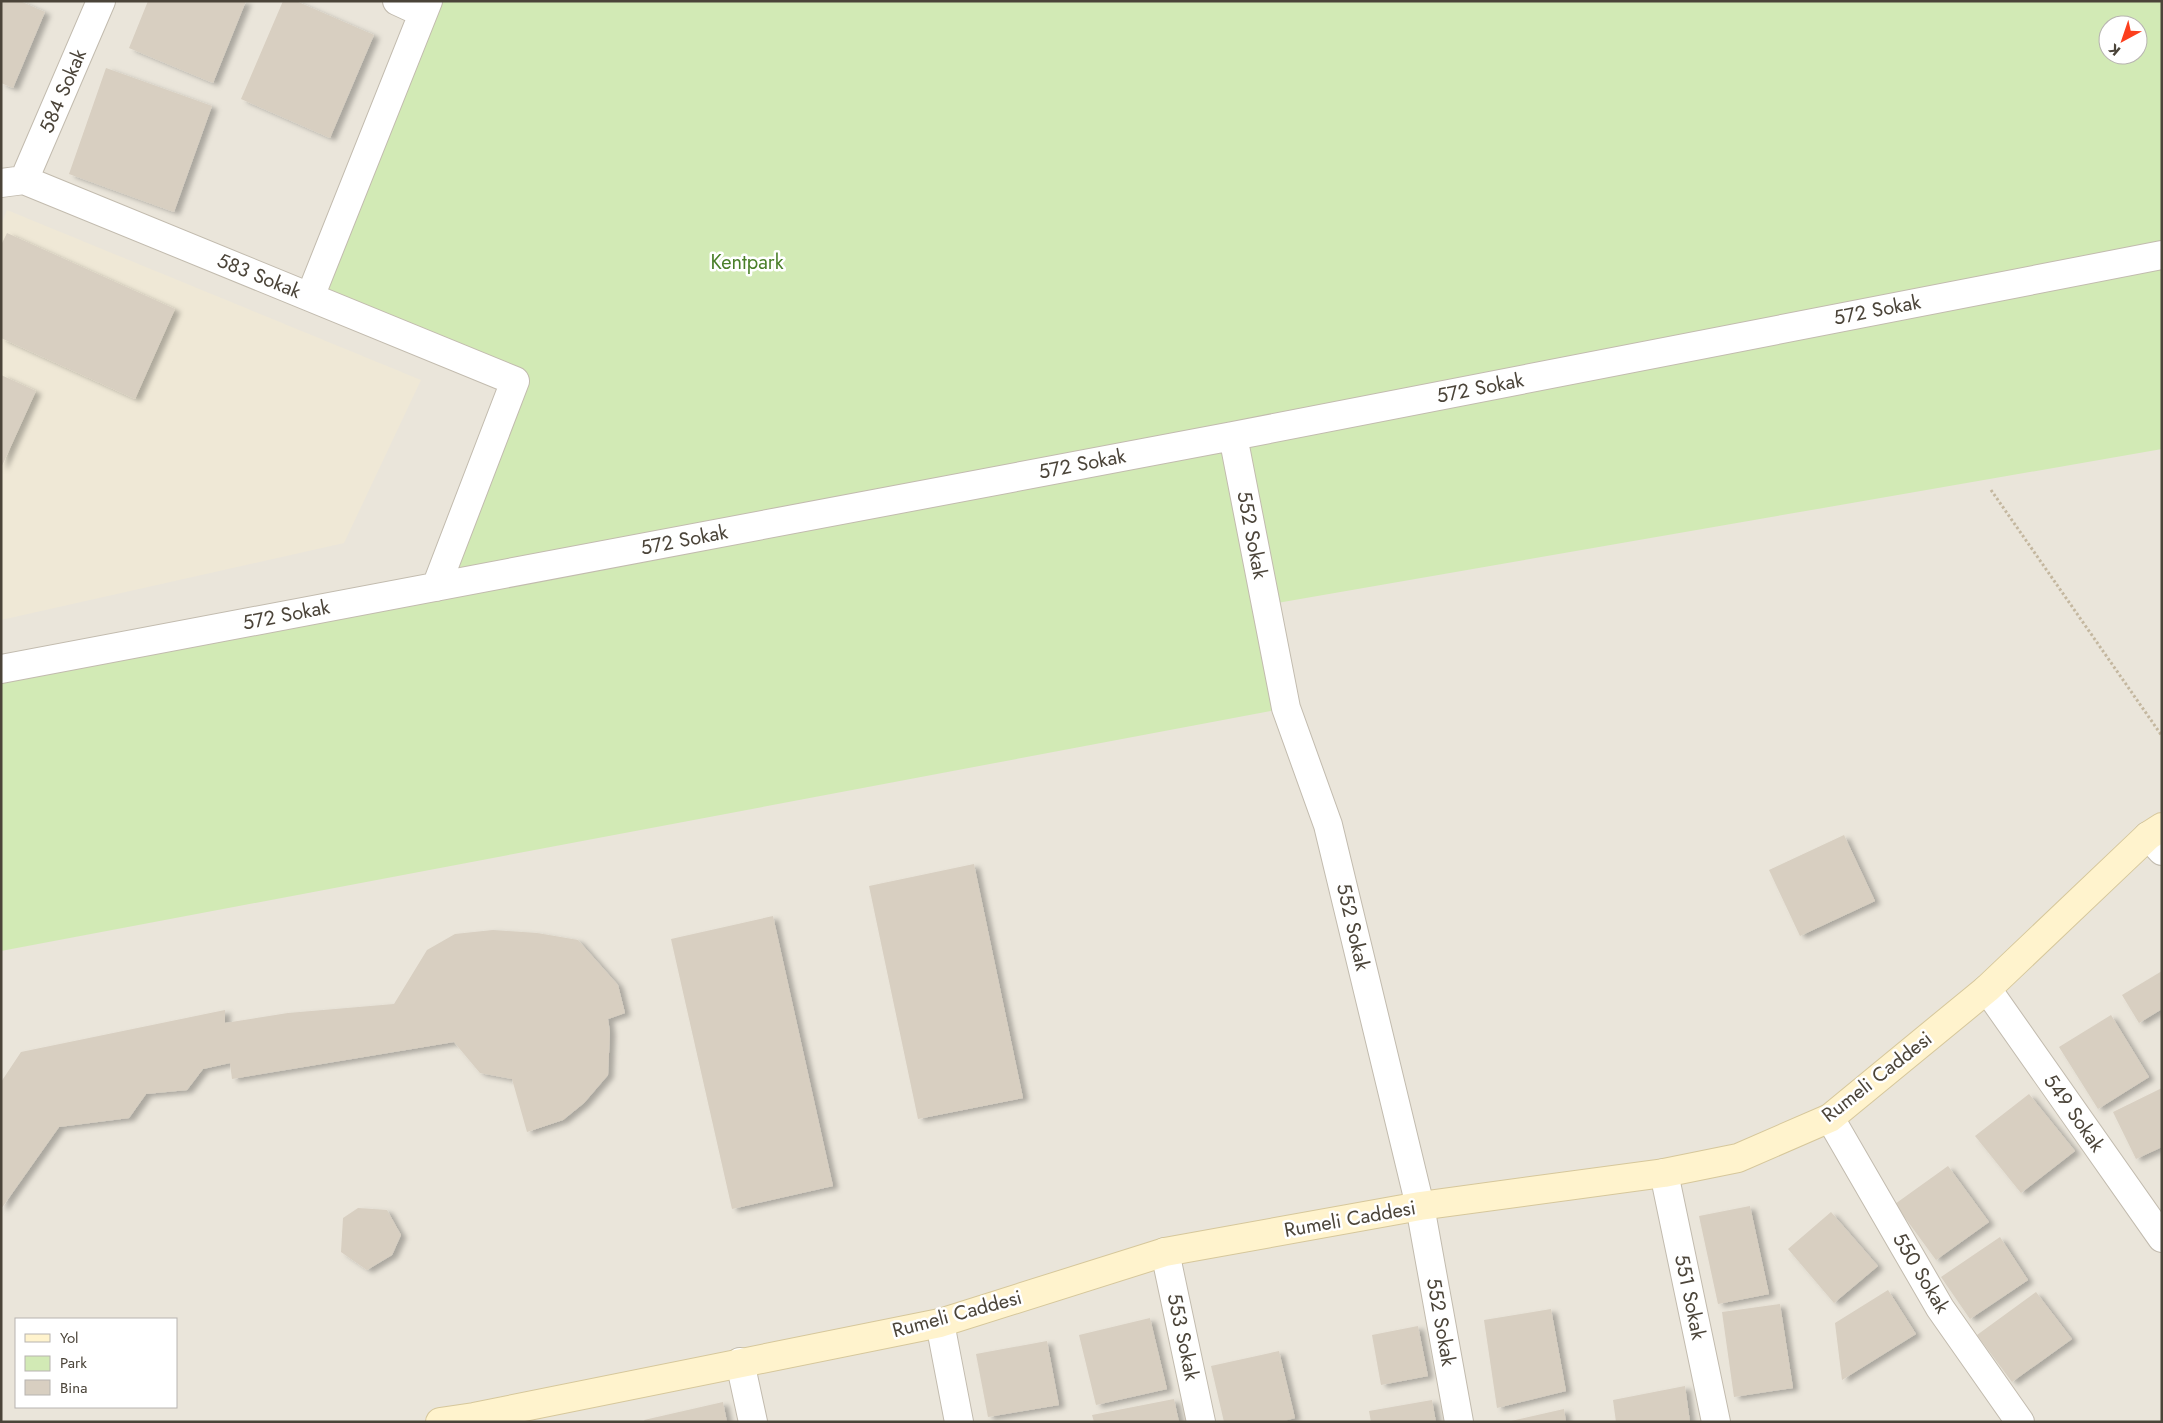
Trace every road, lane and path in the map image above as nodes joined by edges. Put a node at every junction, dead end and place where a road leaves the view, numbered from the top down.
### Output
1 (101, 1) edge
2 (397, 1) edge
3 (425, 7) edge
4 (13, 182) edge
5 (2162, 255) edge
6 (310, 297) junction
7 (1233, 436) junction
8 (1991, 490) dead end
9 (436, 587) junction
10 (1, 669) edge
11 (2162, 736) edge
12 (2157, 838) edge
13 (1987, 989) junction
14 (1830, 1118) junction
15 (1664, 1173) junction
16 (1420, 1206) junction
17 (2162, 1238) edge
18 (1165, 1252) junction
19 (940, 1323) junction
20 (740, 1362) junction
21 (475, 1419) edge
22 (440, 1422) edge
23 (753, 1422) edge
24 (959, 1422) edge
25 (1201, 1422) edge
26 (1458, 1422) edge
27 (1716, 1422) edge
28 (2020, 1422) edge

1 - 4 street, 584 Sokak
2 - 3 street
3 - 6 street
4 - 6 street, 583 Sokak
5 - 7 street, 572 Sokak
6 - 9 street, 583 Sokak
7 - 9 street, 572 Sokak
7 - 16 street, 552 Sokak
8 - 11 path
9 - 10 street, 572 Sokak
12 - 13 street, Rumeli Caddesi
13 - 14 street, Rumeli Caddesi
13 - 17 street, 549 Sokak
14 - 15 street, Rumeli Caddesi
14 - 28 street, 550 Sokak
15 - 16 street, Rumeli Caddesi
15 - 27 street, 551 Sokak
16 - 18 street, Rumeli Caddesi
16 - 26 street, 552 Sokak
18 - 19 street, Rumeli Caddesi
18 - 25 street, 553 Sokak
19 - 20 street, Rumeli Caddesi
19 - 24 street
20 - 21 street, Rumeli Caddesi
20 - 23 street
21 - 22 street, Rumeli Caddesi

